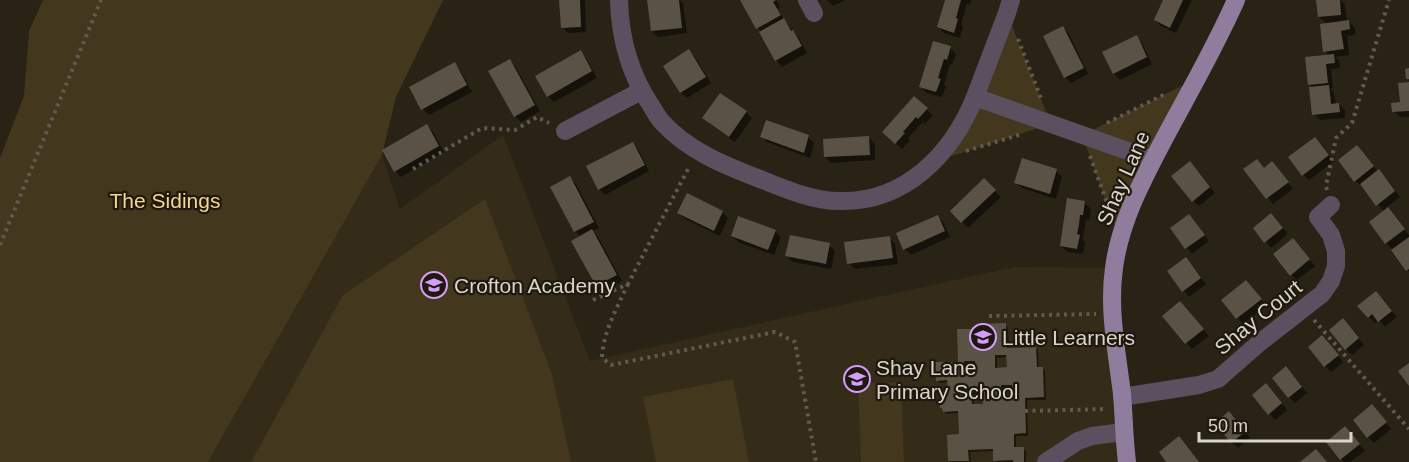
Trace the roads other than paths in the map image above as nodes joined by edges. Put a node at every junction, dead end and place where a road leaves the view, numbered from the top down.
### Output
1 (619, 0) edge
2 (1011, 0) edge
3 (1236, 0) edge
4 (641, 91) junction
5 (975, 97) junction
6 (565, 131) road end
7 (1153, 160) junction
8 (1331, 206) road end
9 (1122, 403) junction
10 (1124, 432) junction
11 (1046, 462) edge
12 (1127, 462) edge

1 - 4 street
2 - 5 street
3 - 7 main road, Shay Lane
4 - 5 street
4 - 6 street
5 - 7 street
7 - 9 main road, Shay Lane
8 - 9 street, Shay Court
9 - 10 main road, Shay Lane
10 - 11 street
10 - 12 main road, Shay Lane

